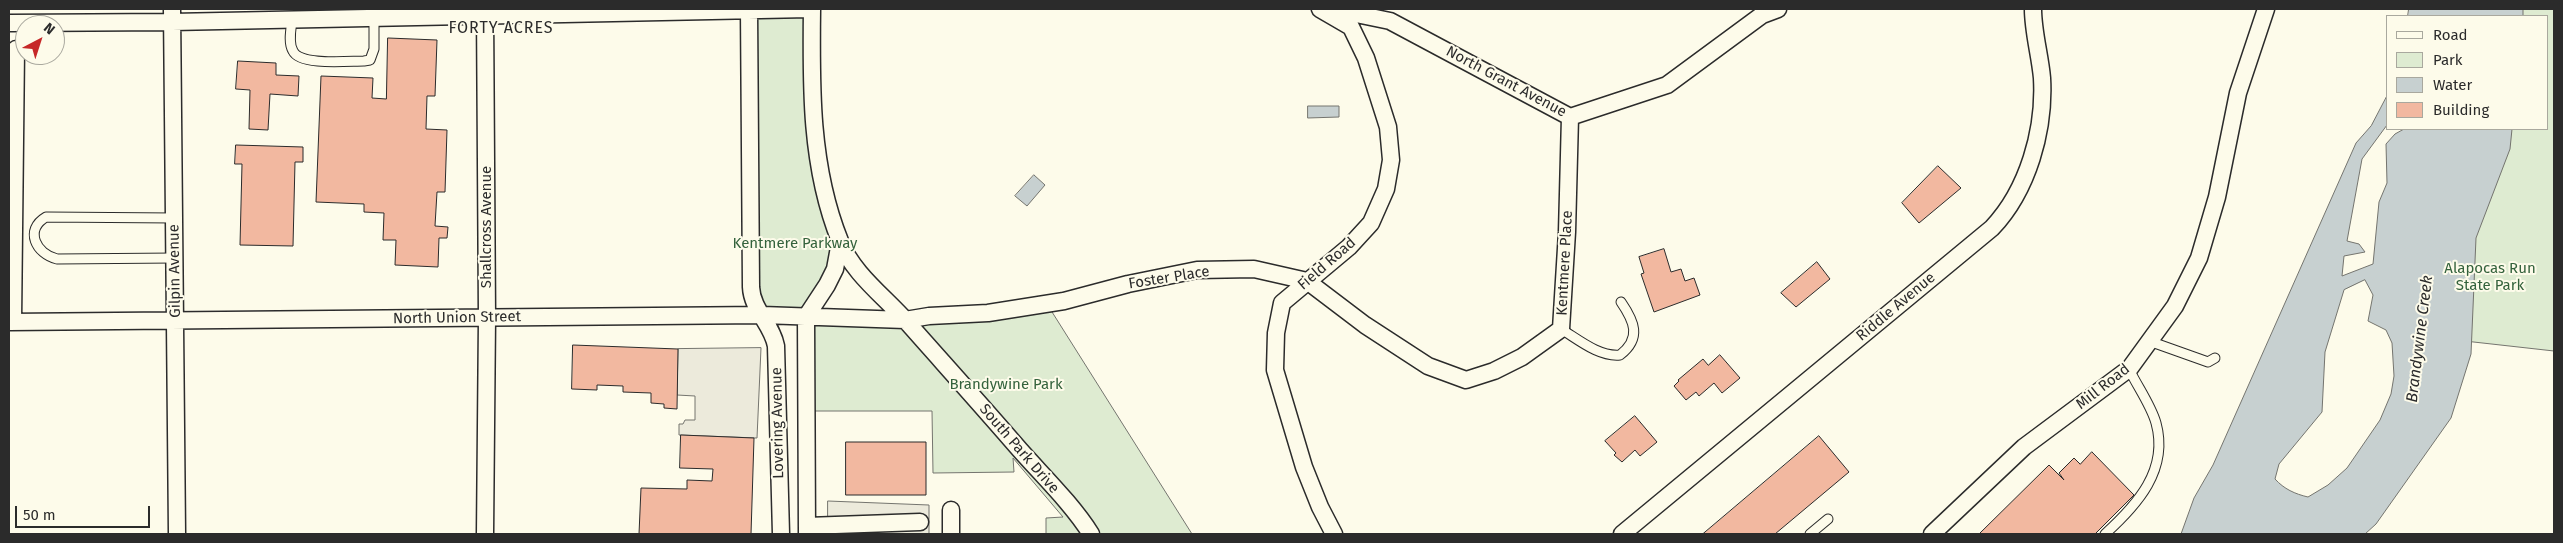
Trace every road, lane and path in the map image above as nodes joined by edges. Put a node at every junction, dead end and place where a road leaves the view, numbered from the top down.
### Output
1 (810, 9) edge
2 (1320, 9) edge
3 (1332, 9) edge
4 (1778, 9) edge
5 (2033, 9) edge
6 (2266, 9) edge
7 (749, 10) edge
8 (485, 12) edge
9 (172, 16) edge
10 (374, 18) junction
11 (292, 20) junction
12 (9, 22) edge
13 (16, 65) edge
14 (1570, 117) junction
15 (174, 218) junction
16 (840, 242) junction
17 (175, 258) junction
18 (1307, 281) junction
19 (1621, 302) dead end
20 (762, 315) junction
21 (806, 317) junction
22 (487, 318) junction
23 (905, 320) junction
24 (176, 321) junction
25 (11, 322) edge
26 (1562, 329) junction
27 (2150, 341) junction
28 (2214, 358) dead end
29 (2129, 368) junction
30 (1494, 371) joint
31 (951, 510) dead end
32 (1828, 520) dead end
33 (920, 522) dead end
34 (807, 530) edge
35 (1631, 532) edge
36 (177, 534) edge
37 (485, 534) edge
38 (781, 534) edge
39 (951, 534) edge
40 (1091, 534) edge
41 (1334, 534) edge
42 (1810, 534) edge
43 (1932, 534) edge
44 (2105, 534) edge

1 - 7 street
1 - 16 street
2 - 18 street, Field Road
3 - 14 street, North Grant Avenue
4 - 14 street, North Grant Avenue
5 - 35 street, Riddle Avenue
6 - 27 street, Mill Road
7 - 8 street
7 - 20 street
8 - 10 street
8 - 22 street, Shallcross Avenue
9 - 11 street
9 - 12 street
9 - 15 street, Gilpin Avenue
10 - 11 street
10 - 11 lane
13 - 25 street
14 - 26 street, Kentmere Place
15 - 17 street, Gilpin Avenue
15 - 17 lane
16 - 21 street
16 - 23 street
17 - 24 street, Gilpin Avenue
18 - 23 street, Foster Place
18 - 30 street, Foster Place
18 - 41 street, Field Road
19 - 26 lane
20 - 21 street, North Union Street
20 - 22 street, North Union Street
20 - 38 street, Lovering Avenue
21 - 23 street, North Union Street
21 - 34 street, Lovering Avenue
22 - 24 street, North Union Street
22 - 37 street, Shallcross Avenue
23 - 40 street, South Park Drive
24 - 25 street, North Union Street
24 - 36 street, Gilpin Avenue
26 - 30 street, Kentmere Place
27 - 28 lane
27 - 29 street, Mill Road
29 - 43 street, Mill Road
29 - 44 lane
31 - 39 street
32 - 42 lane
33 - 34 street

